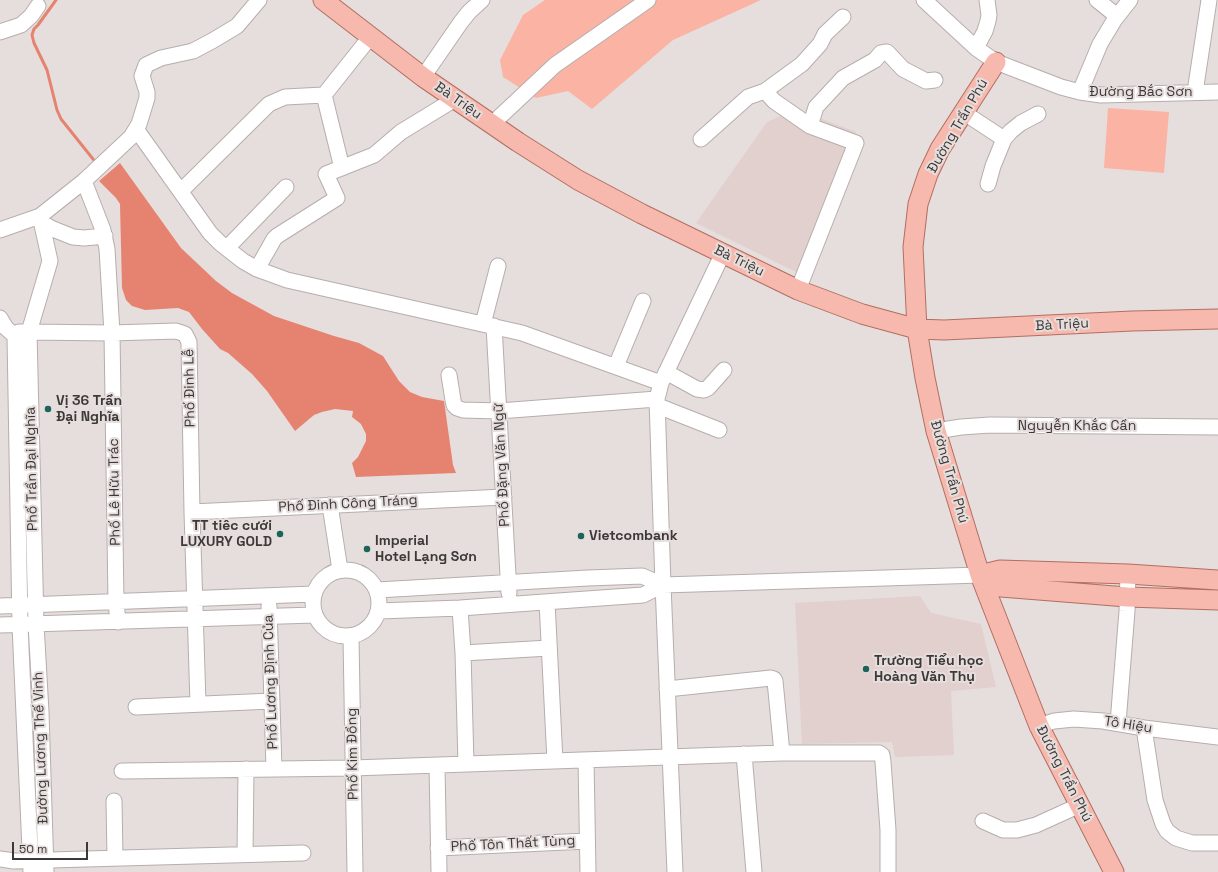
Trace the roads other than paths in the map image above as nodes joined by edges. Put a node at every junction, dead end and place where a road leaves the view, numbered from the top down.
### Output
1 (259, 0) edge
2 (323, 0) edge
3 (482, 0) edge
4 (648, 0) edge
5 (924, 0) edge
6 (987, 0) edge
7 (1097, 0) edge
8 (1130, 0) edge
9 (1209, 0) edge
10 (38, 6) dead end
11 (1117, 16) junction
12 (842, 17) dead end
13 (0, 32) edge
14 (370, 36) junction
15 (976, 48) junction
16 (996, 62) junction
17 (423, 77) junction
18 (935, 80) dead end
19 (765, 91) junction
20 (1080, 92) junction
21 (1195, 92) junction
22 (1218, 92) edge
23 (324, 95) junction
24 (454, 99) junction
25 (963, 112) junction
26 (1038, 114) dead end
27 (492, 124) junction
28 (810, 126) junction
29 (136, 129) junction
30 (701, 139) dead end
31 (1004, 140) junction
32 (342, 168) junction
33 (88, 177) junction
34 (988, 184) dead end
35 (286, 187) dead end
36 (181, 191) junction
37 (41, 219) junction
38 (0, 230) edge
39 (105, 236) junction
40 (227, 248) junction
41 (723, 253) junction
42 (498, 266) dead end
43 (257, 269) junction
44 (798, 290) junction
45 (643, 301) dead end
46 (0, 318) edge
47 (1218, 319) edge
48 (489, 325) junction
49 (917, 329) junction
50 (22, 334) junction
51 (112, 334) junction
52 (616, 366) junction
53 (724, 370) dead end
54 (449, 375) dead end
55 (664, 377) junction
56 (657, 402) junction
57 (499, 411) junction
58 (1218, 427) edge
59 (719, 430) dead end
60 (936, 431) junction
61 (504, 497) junction
62 (330, 505) junction
63 (192, 512) junction
64 (340, 570) junction
65 (1128, 574) junction
66 (980, 575) junction
67 (588, 578) junction
68 (1218, 580) edge
69 (508, 583) junction
70 (663, 585) junction
71 (377, 590) junction
72 (314, 594) junction
73 (268, 595) junction
74 (1128, 596) junction
75 (589, 598) junction
76 (195, 599) junction
77 (1218, 600) edge
78 (116, 602) junction
79 (547, 602) junction
80 (510, 604) junction
81 (36, 605) junction
82 (0, 606) edge
83 (20, 606) junction
84 (460, 608) junction
85 (379, 611) junction
86 (269, 615) junction
87 (314, 615) junction
88 (196, 618) junction
89 (118, 622) junction
90 (36, 624) junction
91 (0, 625) edge
92 (20, 625) junction
93 (352, 637) junction
94 (549, 648) junction
95 (463, 653) junction
96 (667, 689) junction
97 (272, 701) junction
98 (198, 704) junction
99 (136, 707) dead end
100 (41, 712) junction
101 (25, 713) junction
102 (1118, 723) junction
103 (1039, 726) junction
104 (1144, 728) junction
105 (1218, 736) edge
106 (782, 753) junction
107 (744, 754) junction
108 (670, 757) junction
109 (586, 760) junction
110 (555, 761) junction
111 (466, 764) junction
112 (437, 766) junction
113 (353, 768) junction
114 (246, 769) junction
115 (274, 769) junction
116 (122, 771) dead end
117 (114, 801) dead end
118 (1080, 805) junction
119 (983, 821) dead end
120 (588, 841) junction
121 (1218, 843) edge
122 (438, 848) junction
123 (303, 853) dead end
124 (244, 854) junction
125 (0, 858) edge
126 (114, 858) junction
127 (38, 866) edge
128 (355, 872) edge
129 (439, 872) edge
130 (588, 872) edge
131 (675, 872) edge
132 (754, 872) edge
133 (888, 872) edge
134 (1114, 872) edge

1 - 29 street
2 - 14 main road, Bà Triệu
3 - 17 street
4 - 27 street
5 - 15 street, Đường Bắc Sơn
6 - 15 street
7 - 11 street
8 - 11 street
9 - 21 street
10 - 13 street
11 - 20 street
12 - 19 street
14 - 17 main road, Bà Triệu
14 - 23 street
15 - 16 street, Đường Bắc Sơn
16 - 20 street, Đường Bắc Sơn
16 - 25 main road, Đường Trần Phú
17 - 24 main road, Bà Triệu
18 - 28 street
19 - 28 street
19 - 30 street
20 - 21 street, Đường Bắc Sơn
21 - 22 street, Đường Bắc Sơn
23 - 32 street
23 - 36 street
24 - 27 main road, Bà Triệu
24 - 32 street
25 - 31 street
25 - 49 main road, Đường Trần Phú
26 - 31 street
27 - 41 main road, Bà Triệu
28 - 44 street
29 - 33 street
29 - 36 street
31 - 34 street
32 - 43 street
33 - 37 street
33 - 39 street, Phố Lê Hữu Trác
35 - 40 street
36 - 40 street
37 - 38 street
37 - 39 street
37 - 50 street
39 - 51 street, Phố Lê Hữu Trác
40 - 43 street
41 - 44 main road, Bà Triệu
41 - 55 street
42 - 48 street, Phố Đặng Văn Ngữ
43 - 48 street
44 - 49 main road, Bà Triệu
45 - 52 street
46 - 50 street
47 - 49 main road, Bà Triệu
48 - 52 street
48 - 57 street, Phố Đặng Văn Ngữ
49 - 60 main road, Đường Trần Phú
50 - 51 street, Phố Đinh Lễ
50 - 81 street, Phố Trần Đại Nghĩa
50 - 83 street, Phố Trần Đại Nghĩa
51 - 63 street, Phố Đinh Lễ
51 - 78 street, Phố Lê Hữu Trác
52 - 55 street
53 - 55 street
54 - 57 street
55 - 56 street
56 - 57 street
56 - 59 street
56 - 70 street
57 - 61 street, Phố Đặng Văn Ngữ
58 - 60 street, Nguyễn Khắc Cần
60 - 66 main road, Đường Trần Phú
61 - 62 street, Phố Đinh Công Tráng
61 - 69 street, Phố Đặng Văn Ngữ
62 - 63 street, Phố Đinh Công Tráng
62 - 64 street
63 - 76 street, Phố Đinh Lễ
64 - 71 street
64 - 72 street
65 - 66 main road
65 - 68 main road
65 - 74 street
66 - 70 street
66 - 74 main road
66 - 103 main road, Đường Trần Phú
67 - 69 street
67 - 70 street
67 - 75 street
69 - 71 street
69 - 80 street, Phố Đặng Văn Ngữ
70 - 75 street
70 - 96 street
71 - 85 street
72 - 73 street
72 - 87 street
73 - 76 street
73 - 86 street, Phố Lương Định Của
74 - 77 main road
74 - 102 street
75 - 79 street
76 - 78 street
76 - 88 street, Phố Đinh Lễ
78 - 81 street
78 - 89 street, Phố Lê Hữu Trác
79 - 80 street
79 - 94 street
80 - 84 street
81 - 83 street
81 - 90 street, Phố Trần Đại Nghĩa
82 - 83 street
83 - 92 street, Phố Trần Đại Nghĩa
84 - 85 street
84 - 95 street
85 - 93 street
86 - 87 street
86 - 88 street
86 - 97 street, Phố Lương Định Của
87 - 93 street
88 - 89 street
88 - 98 street, Phố Đinh Lễ
89 - 90 street
90 - 92 street
90 - 100 street, Đường Lương Thế Vinh
91 - 92 street
92 - 101 street, Đường Lương Thế Vinh
93 - 113 street, Phố Kim Đồng
94 - 95 street
94 - 110 street
95 - 111 street
96 - 106 street
96 - 108 street
97 - 98 street
97 - 115 street, Phố Lương Định Của
98 - 99 street
100 - 101 street
100 - 127 street, Đường Lương Thế Vinh
101 - 127 street, Đường Lương Thế Vinh
102 - 103 street, Tô Hiệu
102 - 104 street, Tô Hiệu
103 - 118 main road, Đường Trần Phú
104 - 105 street, Tô Hiệu
104 - 121 street
106 - 107 street
106 - 133 street
107 - 108 street
107 - 132 street
108 - 109 street
108 - 131 street
109 - 110 street
109 - 120 street
110 - 111 street
111 - 112 street
112 - 113 street
112 - 122 street
113 - 115 street
113 - 128 street, Phố Kim Đồng
114 - 115 street
114 - 116 street
114 - 124 street
117 - 126 street
118 - 119 street
118 - 134 main road, Đường Trần Phú
120 - 122 street, Phố Tôn Thất Tùng
120 - 130 street
122 - 129 street
123 - 124 street
124 - 126 street
125 - 127 street
126 - 127 street

